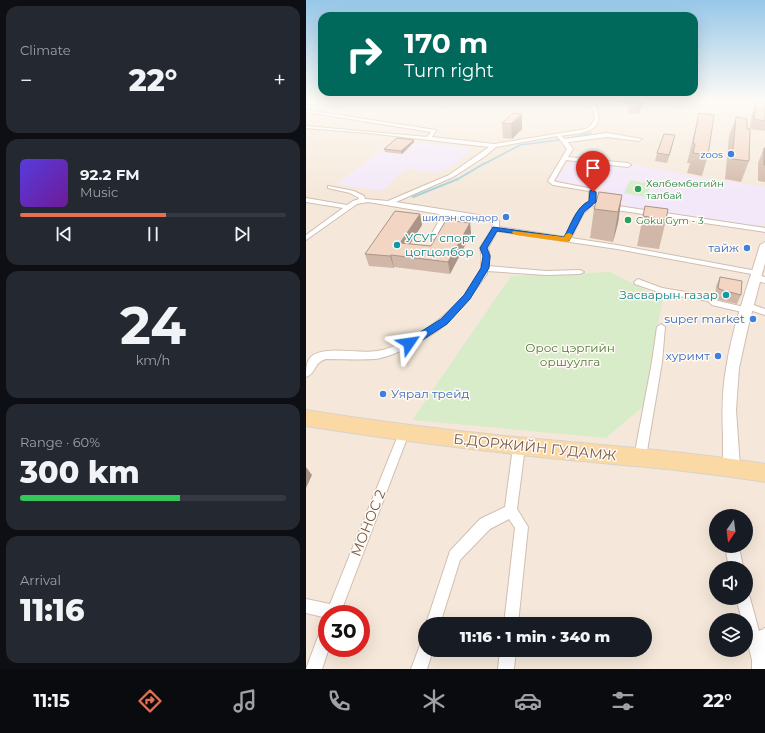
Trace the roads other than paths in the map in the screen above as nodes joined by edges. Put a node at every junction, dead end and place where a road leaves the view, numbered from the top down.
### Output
1 (359, 131) edge
2 (434, 131) edge
3 (584, 131) edge
4 (558, 135) junction
5 (428, 139) junction
6 (640, 139) dead end
7 (565, 141) junction
8 (494, 146) junction
9 (566, 158) junction
10 (628, 165) dead end
11 (330, 187) dead end
12 (306, 200) edge
13 (362, 200) junction
14 (592, 202) junction
15 (389, 203) junction
16 (348, 207) junction
17 (442, 212) junction
18 (306, 229) edge
19 (495, 229) junction
20 (765, 230) edge
21 (316, 231) junction
22 (434, 237) edge
23 (306, 238) edge
24 (567, 240) junction
25 (765, 245) edge
26 (763, 259) edge
27 (485, 268) junction
28 (580, 272) dead end
29 (759, 277) edge
30 (638, 282) dead end
31 (747, 308) junction
32 (765, 312) edge
33 (661, 327) dead end
34 (306, 373) edge
35 (306, 418) edge
36 (404, 433) junction
37 (519, 447) junction
38 (640, 457) junction
39 (732, 467) junction
40 (765, 473) edge
41 (511, 511) junction
42 (336, 605) edge
43 (745, 605) edge
44 (306, 606) edge
45 (318, 609) edge
46 (435, 617) edge
47 (512, 617) edge
48 (765, 634) edge
49 (318, 657) edge
50 (423, 657) edge
51 (507, 657) edge
52 (760, 664) edge
53 (314, 669) edge
54 (419, 669) edge
55 (506, 669) edge

1 - 5 street
2 - 5 street
3 - 4 street
4 - 7 street
4 - 8 street
5 - 8 street
6 - 7 street
7 - 9 street
8 - 15 street
9 - 10 street
9 - 14 street
11 - 13 street
12 - 16 street
13 - 15 street
13 - 16 street
14 - 20 street
14 - 24 street
15 - 17 street
16 - 21 street
17 - 19 street
17 - 22 street
18 - 21 street
19 - 24 street
19 - 27 street
21 - 23 street
24 - 29 street
25 - 26 street
26 - 29 street
27 - 28 street
27 - 34 street
29 - 31 street
30 - 31 street
31 - 32 street
31 - 39 street
33 - 38 street
35 - 36 main road, Б.ДОРЖИЙН ГУДАМЖ
36 - 37 main road, Б.ДОРЖИЙН ГУДАМЖ
36 - 42 street, МОНОС 2
37 - 38 main road, Б.ДОРЖИЙН ГУДАМЖ
37 - 41 street
38 - 39 main road, Б.ДОРЖИЙН ГУДАМЖ
39 - 40 main road, Б.ДОРЖИЙН ГУДАМЖ
41 - 46 street
41 - 47 street
43 - 52 street
44 - 45 street
48 - 52 street
49 - 53 street
50 - 54 street
51 - 55 street

